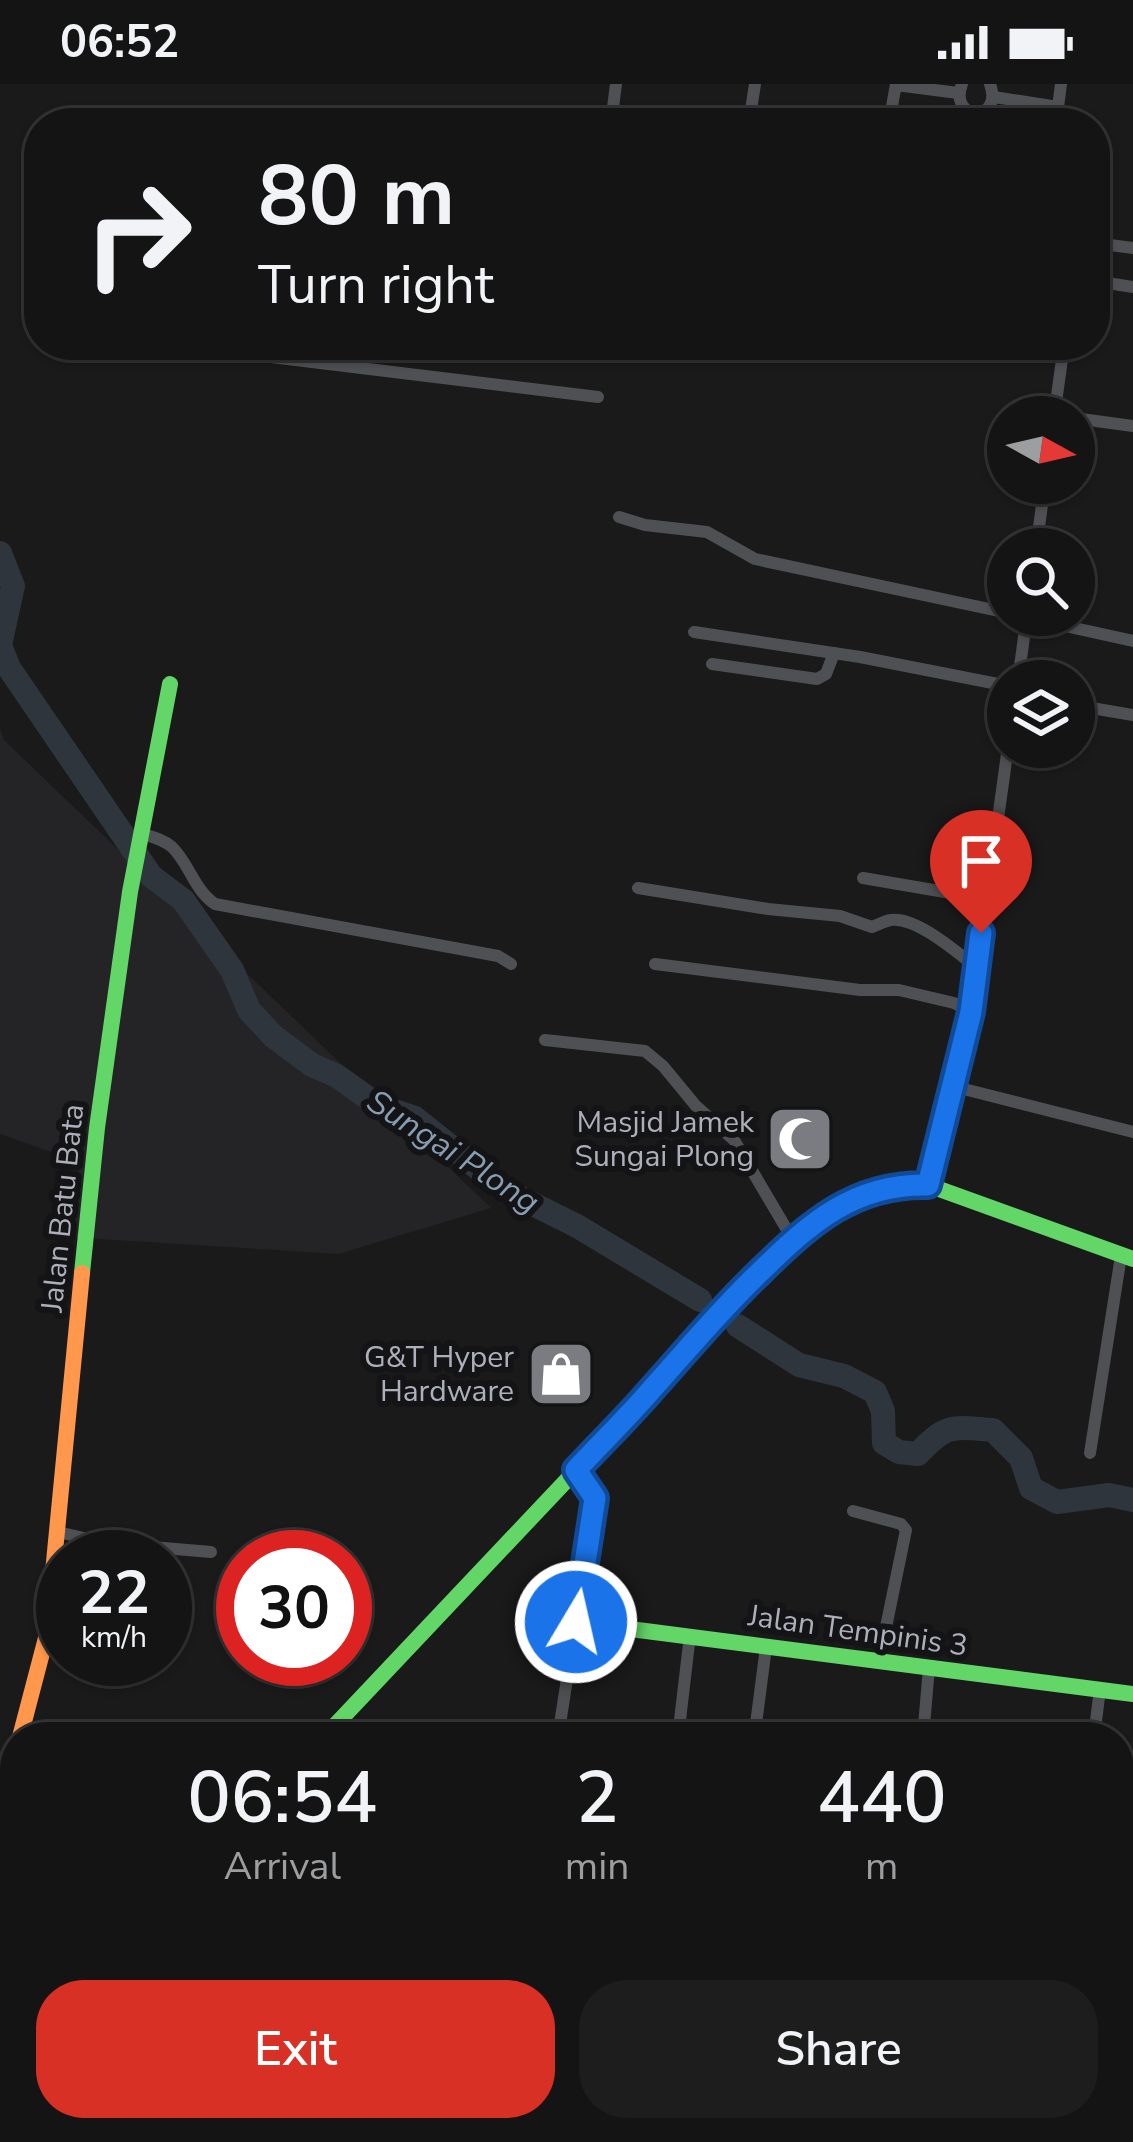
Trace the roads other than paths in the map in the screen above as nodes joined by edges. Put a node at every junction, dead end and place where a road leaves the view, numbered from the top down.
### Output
1 (1061, 84) edge
2 (896, 85) edge
3 (960, 88) edge
4 (992, 91) edge
5 (1058, 106) joint
6 (293, 360) edge
7 (1064, 360) edge
8 (1063, 396) edge
9 (598, 398) dead end
10 (1095, 421) edge
11 (1133, 426) edge
12 (619, 518) dead end
13 (987, 608) edge
14 (694, 632) dead end
15 (1095, 632) edge
16 (1133, 641) edge
17 (834, 653) junction
18 (712, 664) dead end
19 (987, 682) edge
20 (170, 684) dead end
21 (1095, 709) edge
22 (1133, 715) edge
23 (1005, 768) edge
24 (143, 834) junction
25 (863, 878) dead end
26 (638, 888) dead end
27 (986, 899) junction
28 (511, 964) dead end
29 (655, 964) dead end
30 (976, 967) junction
31 (971, 1012) junction
32 (545, 1040) dead end
33 (952, 1086) junction
34 (1133, 1132) edge
35 (928, 1185) junction
36 (793, 1240) junction
37 (1127, 1258) edge
38 (1090, 1453) dead end
39 (576, 1470) junction
40 (854, 1511) dead end
41 (58, 1530) edge
42 (192, 1550) edge
43 (211, 1552) dead end
44 (576, 1622) junction
45 (690, 1635) junction
46 (766, 1647) junction
47 (879, 1661) junction
48 (929, 1668) junction
49 (36, 1672) edge
50 (1100, 1689) junction
51 (1133, 1694) edge
52 (23, 1722) edge
53 (341, 1722) edge
54 (560, 1722) edge
55 (680, 1722) edge
56 (756, 1722) edge
57 (924, 1722) edge
58 (1096, 1722) edge

1 - 5 street
2 - 3 street
4 - 5 street
6 - 9 street
7 - 8 street
10 - 11 street
12 - 13 street
14 - 17 street
15 - 16 street
17 - 18 street
17 - 19 street
20 - 24 main road, Jalan Batu Bata
21 - 22 street
23 - 27 street
24 - 28 street
24 - 41 main road, Jalan Batu Bata
25 - 27 street
26 - 30 street
27 - 30 street
29 - 31 street
30 - 31 street
31 - 33 street
32 - 36 street
33 - 34 street
33 - 35 street
35 - 36 main road
35 - 37 main road
36 - 39 main road
37 - 38 street
39 - 44 street
39 - 53 main road
40 - 47 street
42 - 43 street
44 - 45 main road, Jalan Tempinis 3
44 - 54 street
45 - 46 main road, Jalan Tempinis 3
45 - 55 street
46 - 47 main road, Jalan Tempinis 3
46 - 56 street
47 - 48 main road, Jalan Tempinis 3
48 - 50 main road, Jalan Tempinis 3
48 - 57 street
49 - 52 main road, Jalan Batu Bata
50 - 51 main road, Jalan Tempinis 3
50 - 58 street

